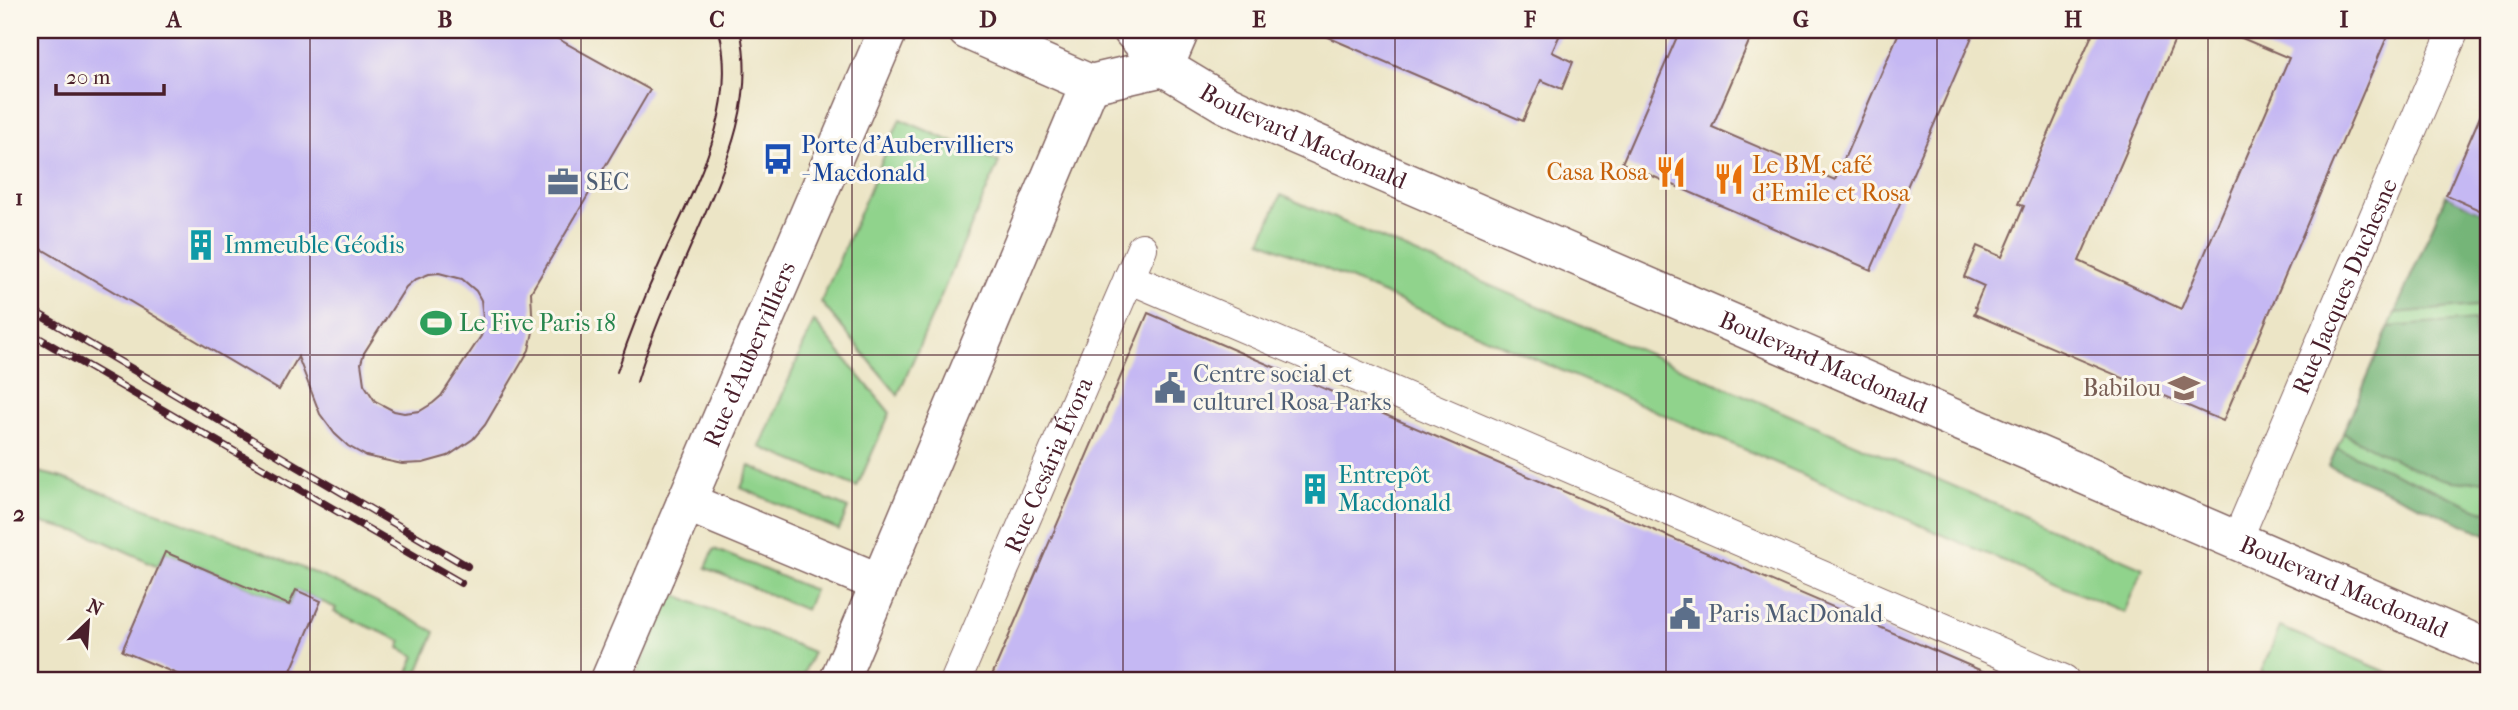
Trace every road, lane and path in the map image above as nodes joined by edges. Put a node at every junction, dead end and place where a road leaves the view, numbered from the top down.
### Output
1 (888, 30) edge
2 (967, 30) edge
3 (1132, 30) edge
4 (1180, 30) edge
5 (2454, 30) edge
6 (1164, 67) junction
7 (1090, 84) junction
8 (1142, 248) dead end
9 (1129, 278) junction
10 (686, 502) junction
11 (2236, 542) junction
12 (880, 583) junction
13 (2488, 649) edge
14 (843, 670) edge
15 (610, 680) edge
16 (956, 680) edge
17 (2064, 680) edge

1 - 10 main road, Rue d'Aubervilliers
2 - 7 main road
3 - 6 main road, Boulevard Macdonald
4 - 6 main road
5 - 11 street, Rue Jacques Duchesne
6 - 7 main road
6 - 11 main road, Boulevard Macdonald
7 - 12 main road
8 - 9 street, Rue Cesária Évora
9 - 16 street, Rue Cesária Évora
9 - 17 street
10 - 12 main road
10 - 15 main road, Rue d'Aubervilliers, bridge
11 - 13 main road, Boulevard Macdonald
12 - 14 main road

